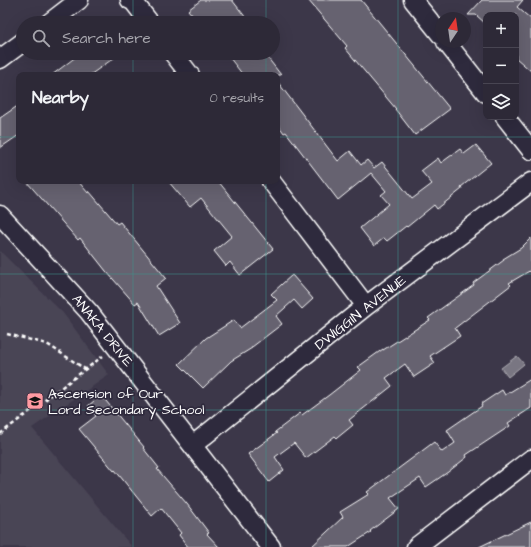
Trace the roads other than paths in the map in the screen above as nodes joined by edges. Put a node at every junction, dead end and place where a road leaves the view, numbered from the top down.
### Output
1 (79, 0) edge
2 (130, 0) edge
3 (414, 0) edge
4 (57, 16) edge
5 (145, 16) edge
6 (435, 27) edge
7 (16, 47) edge
8 (451, 48) edge
9 (0, 59) edge
10 (178, 60) edge
11 (188, 72) edge
12 (483, 89) edge
13 (507, 120) edge
14 (531, 150) edge
15 (531, 182) edge
16 (273, 184) edge
17 (0, 215) edge
18 (366, 306) junction
19 (193, 445) junction
20 (531, 459) edge
21 (271, 547) edge
22 (416, 547) edge

1 - 4 street
2 - 5 street
3 - 6 street
7 - 9 street
8 - 12 street
10 - 11 street
13 - 14 street
15 - 18 street, DWIGGIN AVENUE
16 - 18 street
17 - 19 street, ANAKA DRIVE
18 - 19 street, DWIGGIN AVENUE
19 - 21 street, ANAKA DRIVE
20 - 22 street

